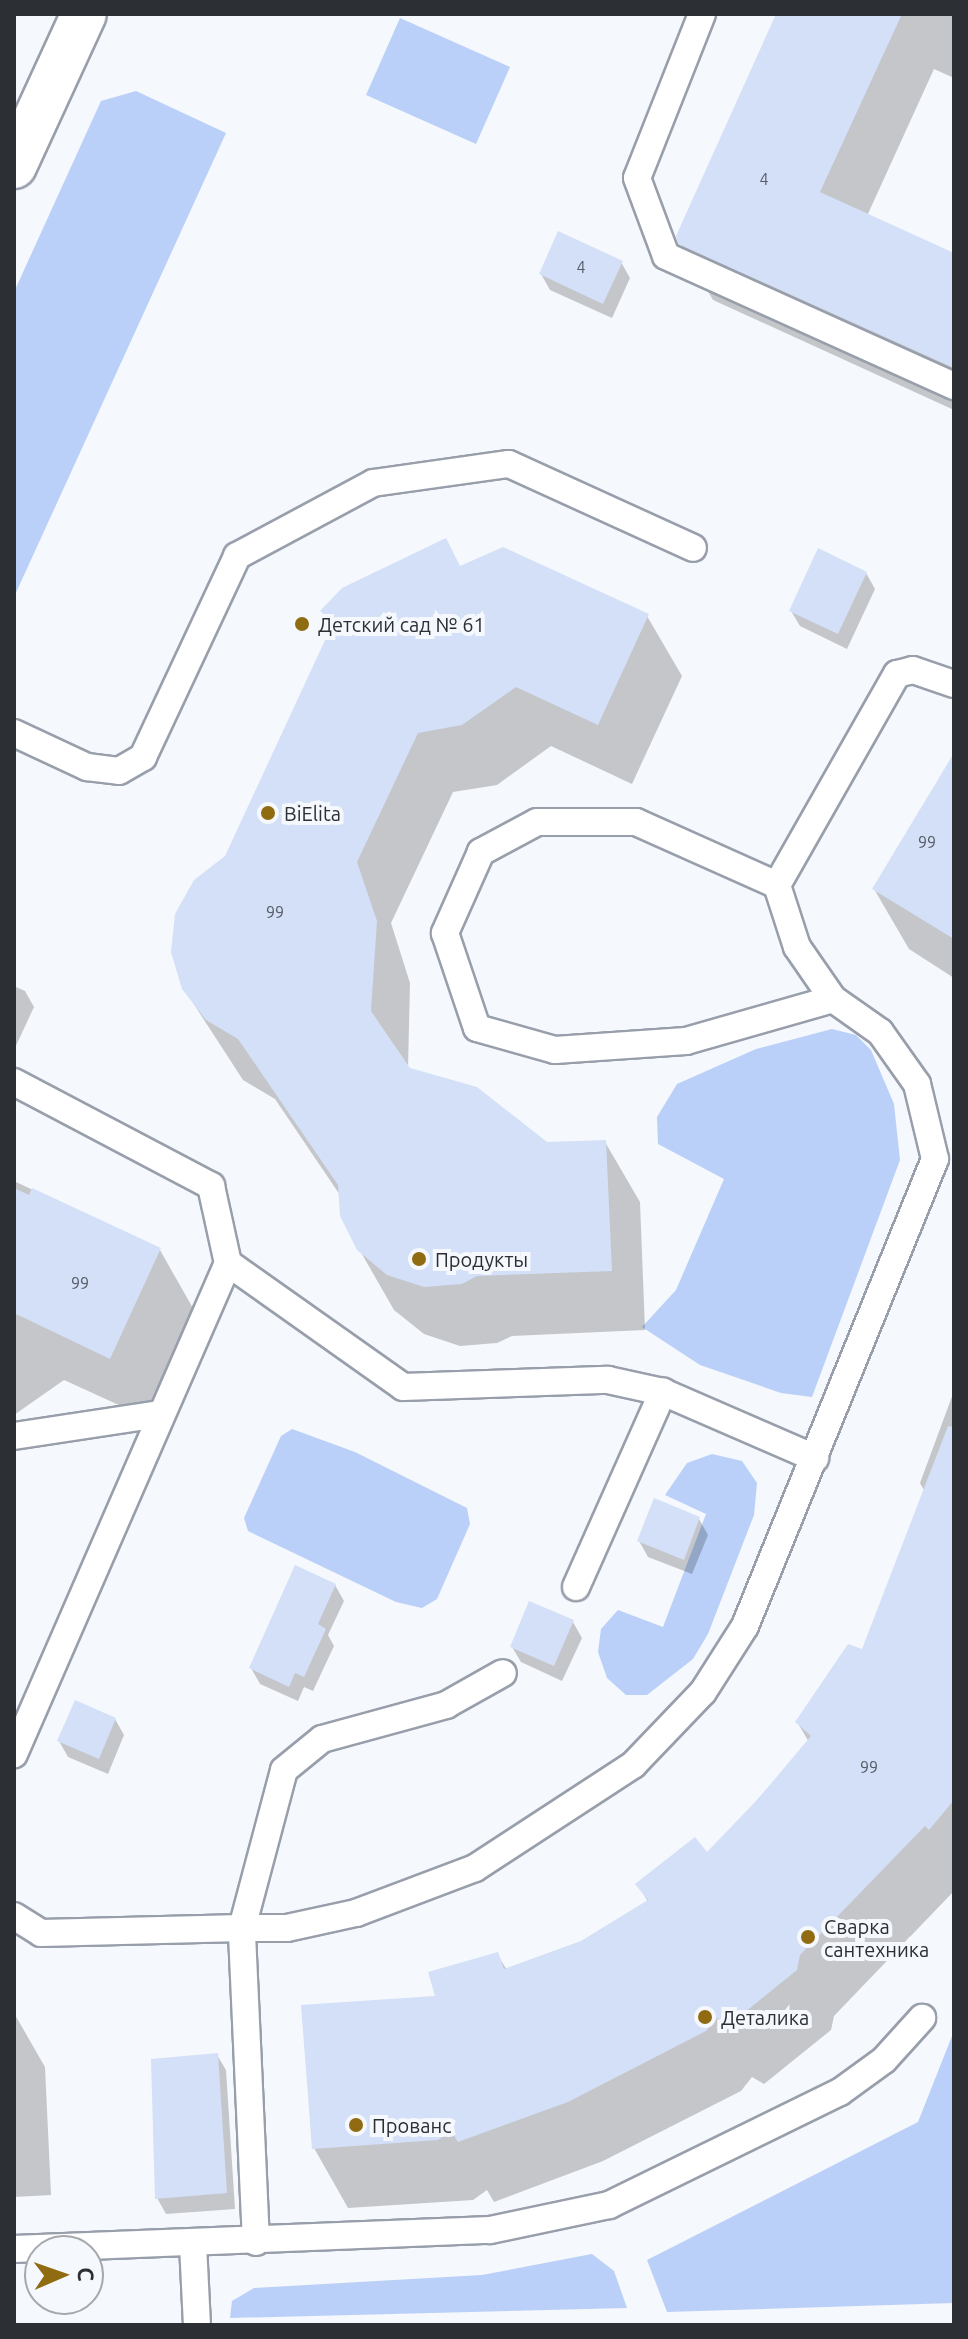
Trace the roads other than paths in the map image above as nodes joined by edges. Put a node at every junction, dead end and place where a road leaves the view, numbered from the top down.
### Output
1 (84, 14) edge
2 (702, 14) edge
3 (14, 166) edge
4 (954, 386) edge
5 (693, 548) dead end
6 (954, 684) edge
7 (14, 733) edge
8 (777, 885) junction
9 (833, 999) junction
10 (14, 1082) edge
11 (228, 1263) junction
12 (663, 1392) junction
13 (159, 1414) junction
14 (14, 1436) edge
15 (815, 1458) junction
16 (576, 1587) dead end
17 (503, 1673) dead end
18 (14, 1754) edge
19 (14, 1916) edge
20 (242, 1928) junction
21 (922, 2018) dead end
22 (256, 2242) junction
23 (193, 2244) junction
24 (14, 2249) edge
25 (197, 2325) edge

1 - 3 street
2 - 4 lane
5 - 7 lane
6 - 8 lane
8 - 9 lane
8 - 9 lane
9 - 15 lane
10 - 11 lane
11 - 12 lane
11 - 13 lane
12 - 15 lane
12 - 16 lane
13 - 14 lane
13 - 18 lane
15 - 20 lane
17 - 20 lane
19 - 20 lane
20 - 22 lane
21 - 22 lane
22 - 23 lane
23 - 24 lane
23 - 25 lane

